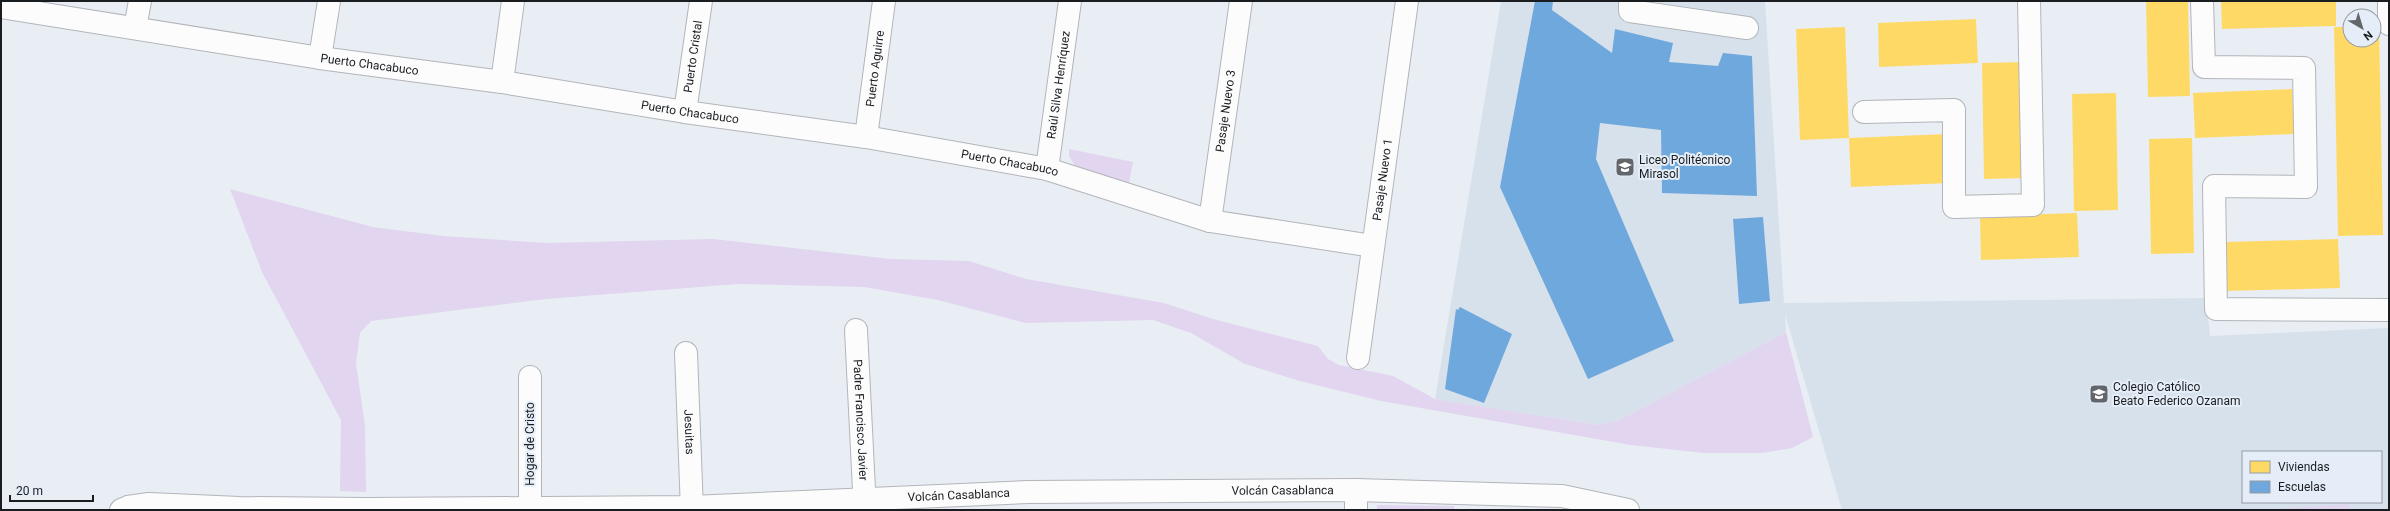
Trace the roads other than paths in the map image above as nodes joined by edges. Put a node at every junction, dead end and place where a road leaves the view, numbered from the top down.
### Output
1 (140, 1) edge
2 (329, 1) edge
3 (513, 1) edge
4 (701, 1) edge
5 (884, 1) edge
6 (1070, 1) edge
7 (1241, 1) edge
8 (1407, 1) edge
9 (1630, 1) edge
10 (2029, 1) edge
11 (2202, 1) edge
12 (2389, 1) edge
13 (1, 7) edge
14 (2389, 24) edge
15 (135, 28) junction
16 (1748, 28) dead end
17 (320, 58) junction
18 (502, 82) junction
19 (685, 112) junction
20 (1864, 112) dead end
21 (866, 137) junction
22 (1047, 169) junction
23 (1210, 221) junction
24 (1373, 246) junction
25 (2389, 310) edge
26 (856, 330) dead end
27 (686, 353) dead end
28 (1358, 358) dead end
29 (530, 377) dead end
30 (1356, 500) edge
31 (1028, 501) edge
32 (1194, 501) edge
33 (1562, 503) edge
34 (865, 505) edge
35 (692, 508) edge
36 (239, 509) edge
37 (530, 509) edge
38 (121, 510) edge
39 (367, 510) edge
40 (1628, 510) edge

1 - 15 street
2 - 17 street
3 - 18 street
4 - 19 street, Puerto Cristal
5 - 21 street, Puerto Aguirre
6 - 22 street, Raúl Silva Henríquez
7 - 23 street, Pasaje Nuevo 3
8 - 24 street, Pasaje Nuevo 1
9 - 16 street
10 - 20 street
11 - 25 street
12 - 14 street
13 - 15 street, Puerto Chacabuco
15 - 17 street, Puerto Chacabuco
17 - 18 street, Puerto Chacabuco
18 - 19 street, Puerto Chacabuco
19 - 21 street, Puerto Chacabuco
21 - 22 street, Puerto Chacabuco
22 - 23 street, Puerto Chacabuco
23 - 24 street, Puerto Chacabuco
24 - 28 street, Pasaje Nuevo 1
26 - 34 street, Padre Francisco Javier
27 - 35 street, Jesuitas
29 - 37 street, Hogar de Cristo
30 - 32 street, Volcán Casablanca
30 - 33 street, Volcán Casablanca
31 - 32 street, Volcán Casablanca
31 - 34 street, Volcán Casablanca
33 - 40 street, Volcán Casablanca
34 - 35 street, Volcán Casablanca
35 - 37 street, Volcán Casablanca
36 - 38 street, Volcán Casablanca
36 - 39 street, Volcán Casablanca
37 - 39 street, Volcán Casablanca

